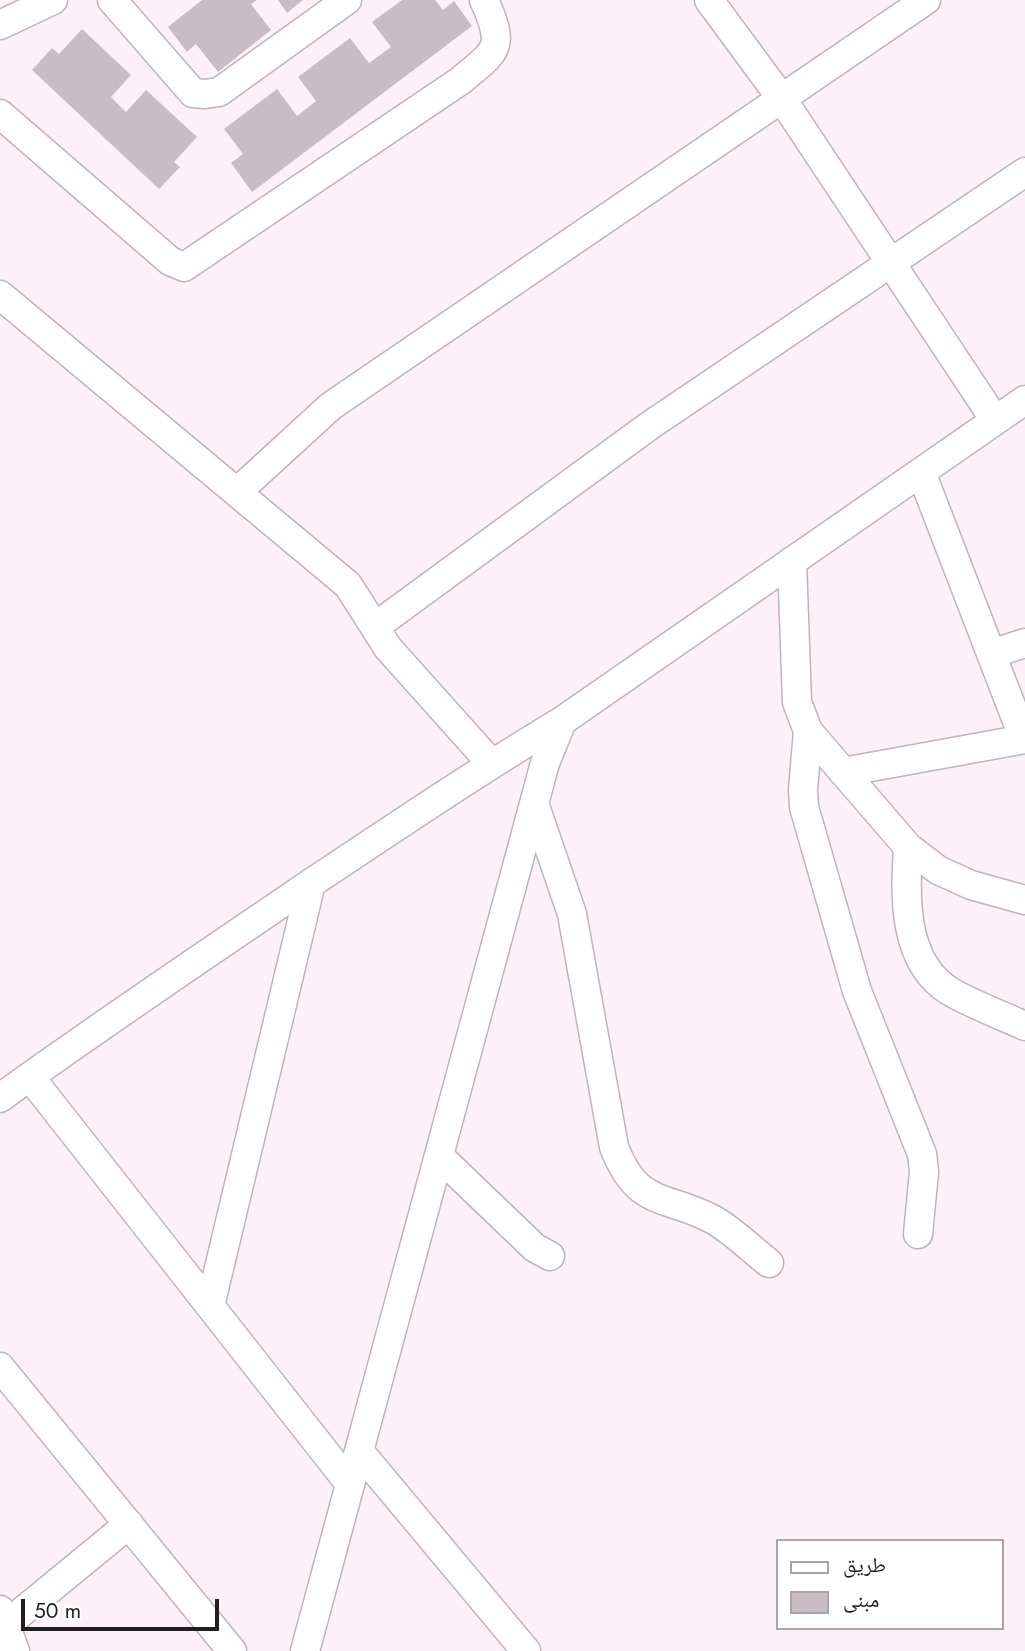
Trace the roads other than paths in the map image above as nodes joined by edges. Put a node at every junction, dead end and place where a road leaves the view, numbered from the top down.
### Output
1 (53, 0) edge
2 (112, 0) edge
3 (347, 0) edge
4 (484, 0) edge
5 (709, 0) edge
6 (926, 0) edge
7 (0, 25) edge
8 (782, 99) junction
9 (0, 114) edge
10 (1025, 172) edge
11 (891, 264) junction
12 (0, 295) edge
13 (1025, 400) edge
14 (995, 420) junction
15 (921, 472) junction
16 (237, 492) junction
17 (792, 561) junction
18 (376, 626) junction
19 (1025, 643) edge
20 (991, 654) junction
21 (562, 721) junction
22 (808, 731) junction
23 (1025, 739) edge
24 (491, 763) junction
25 (844, 772) junction
26 (535, 806) junction
27 (908, 847) junction
28 (311, 883) junction
29 (1025, 900) edge
30 (1025, 1026) edge
31 (30, 1077) junction
32 (0, 1098) edge
33 (439, 1156) junction
34 (918, 1234) dead end
35 (550, 1256) dead end
36 (769, 1263) dead end
37 (210, 1306) junction
38 (0, 1367) edge
39 (359, 1451) junction
40 (350, 1484) junction
41 (129, 1524) junction
42 (3, 1617) edge
43 (15, 1651) edge
44 (232, 1651) edge
45 (305, 1651) edge
46 (526, 1651) edge

1 - 7 street
2 - 3 street
4 - 9 street
5 - 8 street
6 - 8 street
8 - 11 street
8 - 16 street
10 - 11 street
11 - 14 street
11 - 18 street
12 - 16 street
13 - 14 street
14 - 15 street
15 - 17 street
15 - 20 street
16 - 18 street
17 - 21 street
17 - 22 street
18 - 24 street
19 - 20 street
20 - 23 street
21 - 24 street
21 - 26 street
22 - 25 street
22 - 34 street
23 - 25 street
24 - 28 street
25 - 27 street
26 - 33 street
26 - 36 street
27 - 29 street
27 - 30 street
28 - 31 street
28 - 37 street
31 - 32 street
31 - 37 street
33 - 35 street
33 - 39 street
37 - 40 street
38 - 41 street
39 - 40 street
39 - 46 street
40 - 45 street
41 - 42 street
41 - 44 street
42 - 43 street

